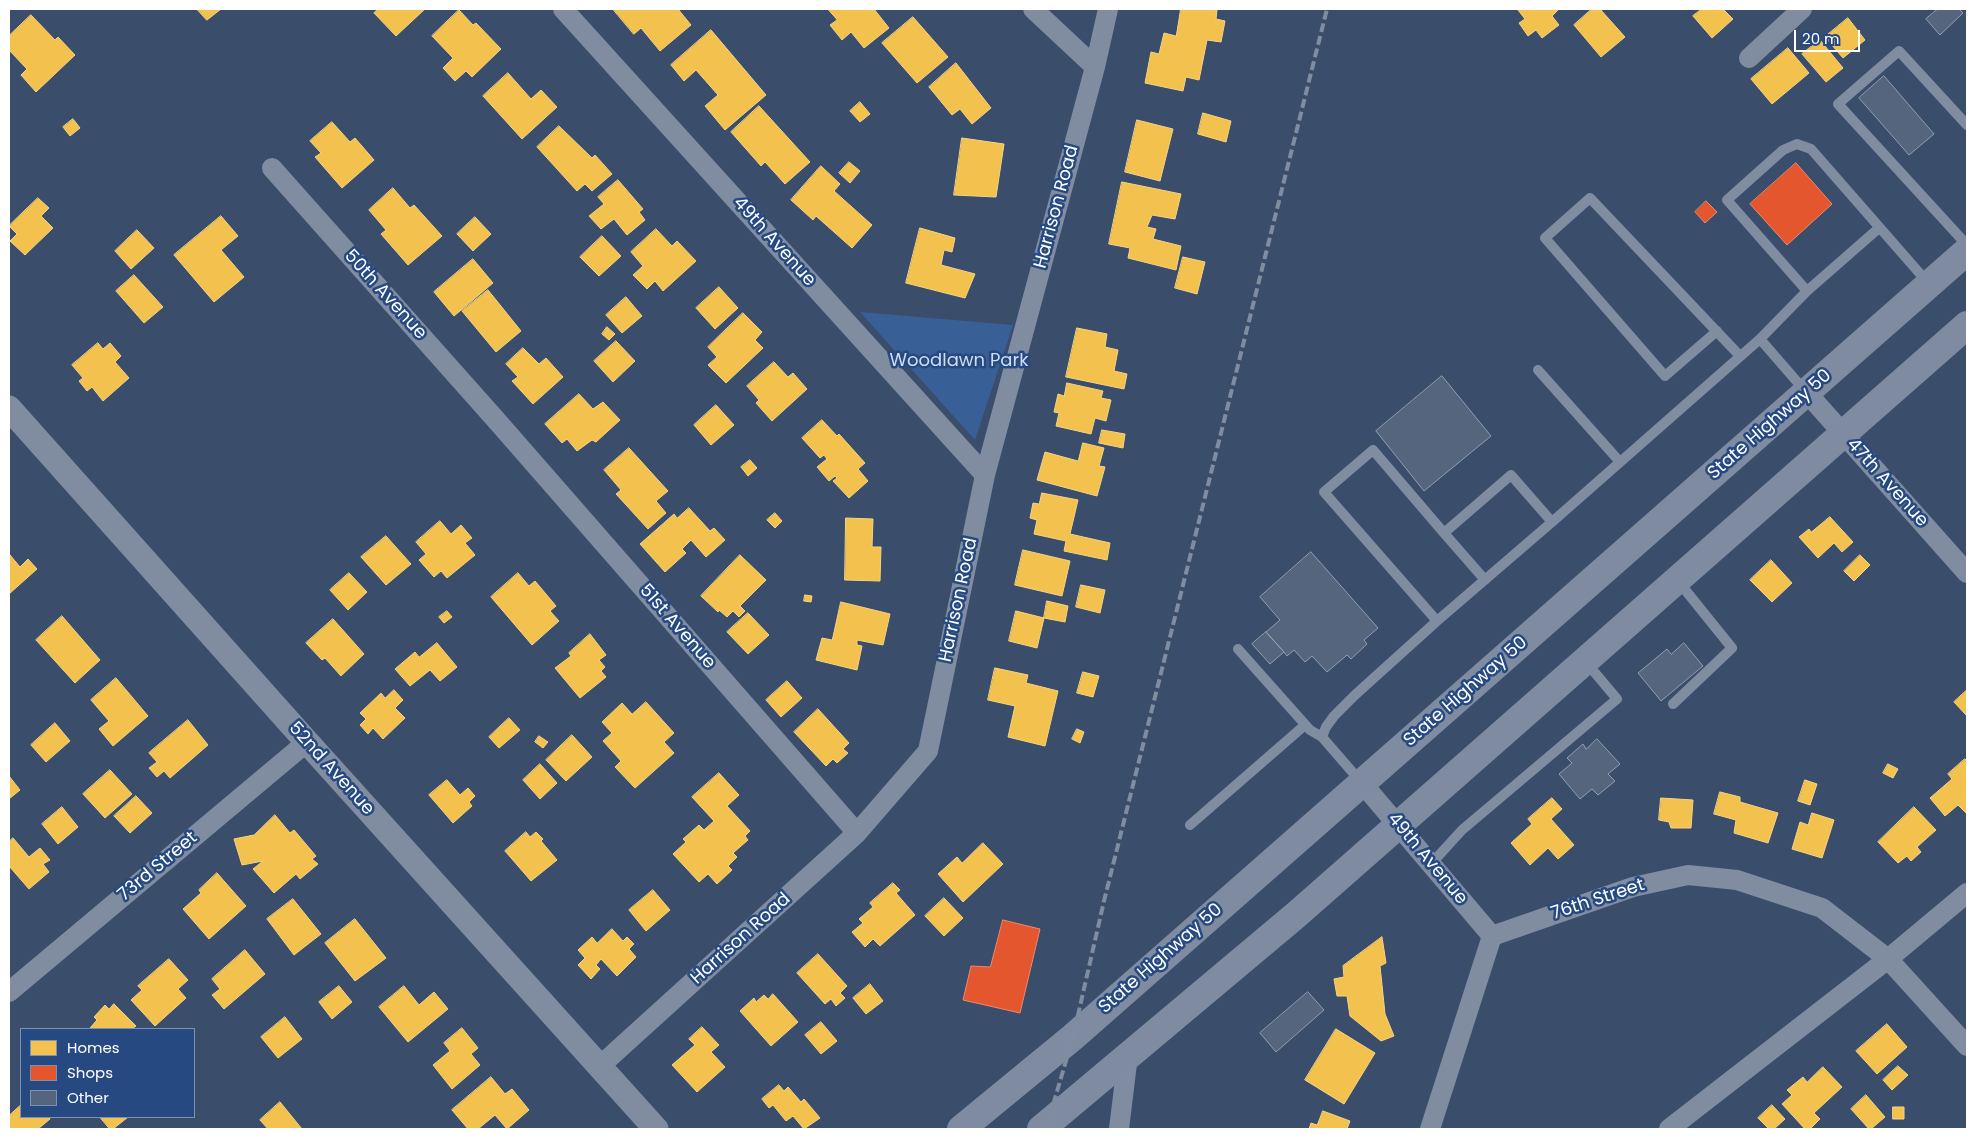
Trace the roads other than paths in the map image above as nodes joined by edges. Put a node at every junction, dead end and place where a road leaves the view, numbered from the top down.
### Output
1 (563, 9) edge
2 (1033, 9) edge
3 (1108, 9) edge
4 (1802, 9) edge
5 (1749, 58) dead end
6 (1095, 67) junction
7 (1967, 125) edge
8 (272, 168) dead end
9 (1879, 228) junction
10 (1967, 245) edge
11 (1967, 251) edge
12 (1930, 285) junction
13 (1807, 291) junction
14 (1967, 325) edge
15 (1717, 331) junction
16 (1760, 339) junction
17 (1740, 356) junction
18 (1538, 370) dead end
19 (1807, 393) junction
20 (9, 408) edge
21 (497, 422) joint
22 (1843, 435) junction
23 (1620, 462) junction
24 (985, 474) junction
25 (1552, 522) junction
26 (1444, 533) junction
27 (1967, 573) edge
28 (1484, 580) junction
29 (1678, 580) junction
30 (1437, 621) junction
31 (1238, 649) dead end
32 (1585, 662) junction
33 (1673, 704) dead end
34 (1305, 725) junction
35 (1322, 737) junction
36 (307, 742) junction
37 (1362, 783) junction
38 (1190, 824) dead end
39 (1398, 826) junction
40 (857, 833) junction
41 (1431, 864) junction
42 (1967, 894) edge
43 (1492, 936) junction
44 (1888, 959) junction
45 (9, 992) edge
46 (1967, 1046) edge
47 (1128, 1055) junction
48 (600, 1066) junction
49 (1025, 1076) junction
50 (646, 1122) edge
51 (961, 1129) edge
52 (988, 1129) edge
53 (1041, 1129) edge
54 (1119, 1129) edge
55 (1430, 1129) edge
56 (1669, 1129) edge

1 - 24 street, 49th Avenue
2 - 6 street
3 - 6 street, Harrison Road
4 - 5 street
6 - 24 street, Harrison Road
7 - 10 lane
8 - 21 street, 50th Avenue
9 - 12 lane
9 - 13 lane
9 - 13 lane
11 - 12 main road, State Highway 50
12 - 19 main road, State Highway 50
13 - 16 lane
14 - 22 main road
15 - 15 lane
15 - 17 lane
16 - 17 lane
16 - 19 lane
17 - 23 lane
18 - 23 lane
19 - 22 street, 47th Avenue
19 - 37 main road, State Highway 50
20 - 36 street, 52nd Avenue
21 - 40 street, 51st Avenue
22 - 27 street, 47th Avenue
22 - 29 main road
23 - 25 lane
24 - 40 street, Harrison Road
25 - 26 lane
25 - 28 lane
26 - 28 lane
26 - 30 lane
28 - 30 lane
29 - 32 main road
29 - 33 lane
30 - 35 lane
31 - 34 lane
32 - 39 main road
32 - 41 lane
34 - 35 lane
34 - 38 lane
35 - 37 lane
36 - 45 street, 73rd Street
36 - 48 street, 52nd Avenue
37 - 39 street, 49th Avenue
37 - 49 main road, State Highway 50
39 - 41 street, 49th Avenue
39 - 47 main road
40 - 48 street, Harrison Road
41 - 43 street, 49th Avenue
42 - 44 street
43 - 44 street, 76th Street
43 - 55 street
44 - 46 street, 76th Street
44 - 56 street
47 - 53 main road
47 - 54 street
48 - 50 street, 52nd Avenue
49 - 51 main road, State Highway 50
49 - 52 main road

